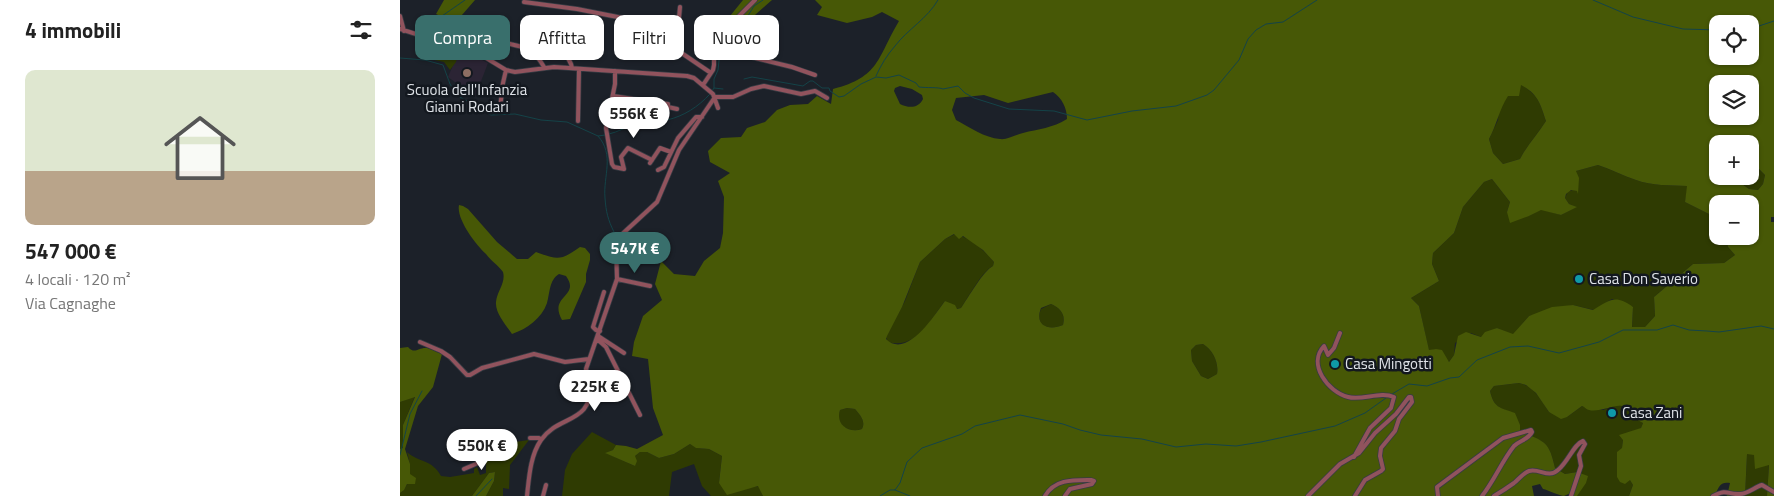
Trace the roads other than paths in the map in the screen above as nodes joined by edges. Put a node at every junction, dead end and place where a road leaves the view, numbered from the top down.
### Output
1 (755, 0) edge
2 (524, 2) dead end
3 (680, 6) dead end
4 (679, 15) edge
5 (740, 15) edge
6 (400, 16) edge
7 (614, 16) edge
8 (402, 30) edge
9 (510, 44) edge
10 (684, 54) edge
11 (570, 60) edge
12 (714, 60) edge
13 (761, 60) edge
14 (544, 67) junction
15 (572, 68) junction
16 (579, 68) junction
17 (506, 70) junction
18 (616, 72) junction
19 (711, 72) junction
20 (815, 75) dead end
21 (705, 87) junction
22 (613, 96) junction
23 (714, 96) junction
24 (827, 98) dead end
25 (500, 108) dead end
26 (718, 108) dead end
27 (677, 109) dead end
28 (702, 117) junction
29 (578, 121) dead end
30 (670, 152) junction
31 (658, 170) dead end
32 (617, 279) junction
33 (650, 286) dead end
34 (604, 292) dead end
35 (600, 331) junction
36 (1340, 333) dead end
37 (597, 338) junction
38 (420, 342) dead end
39 (624, 353) dead end
40 (589, 359) junction
41 (640, 415) dead end
42 (530, 438) dead end
43 (506, 440) dead end
44 (541, 440) junction
45 (1354, 457) junction
46 (464, 469) dead end
47 (546, 485) dead end
48 (1774, 492) edge
49 (527, 496) edge
50 (543, 496) edge
51 (1044, 496) edge
52 (1065, 496) edge
53 (1308, 496) edge
54 (1355, 496) edge
55 (1438, 496) edge
56 (1482, 496) edge
57 (1494, 496) edge
58 (1571, 496) edge
59 (1713, 496) edge

1 - 5 street
2 - 7 street
3 - 4 street
6 - 8 street
8 - 17 street
9 - 14 street
10 - 19 street
11 - 15 street
12 - 19 street
13 - 20 street
14 - 15 street
14 - 17 street
15 - 16 street
16 - 18 street
16 - 29 street
17 - 25 street
18 - 21 street
18 - 22 street
19 - 21 street
21 - 23 street
22 - 27 street
22 - 30 street
23 - 24 street
23 - 26 street
23 - 28 street
28 - 30 street
28 - 32 street
30 - 31 street
32 - 33 street
32 - 35 street
34 - 35 street
35 - 37 street
36 - 45 street
37 - 39 street
37 - 40 street
37 - 41 street
38 - 40 street
40 - 44 street
42 - 44 street
43 - 46 street
44 - 49 street
45 - 53 street
45 - 54 street
47 - 50 street
48 - 59 street
51 - 52 street
55 - 56 street
57 - 58 street

